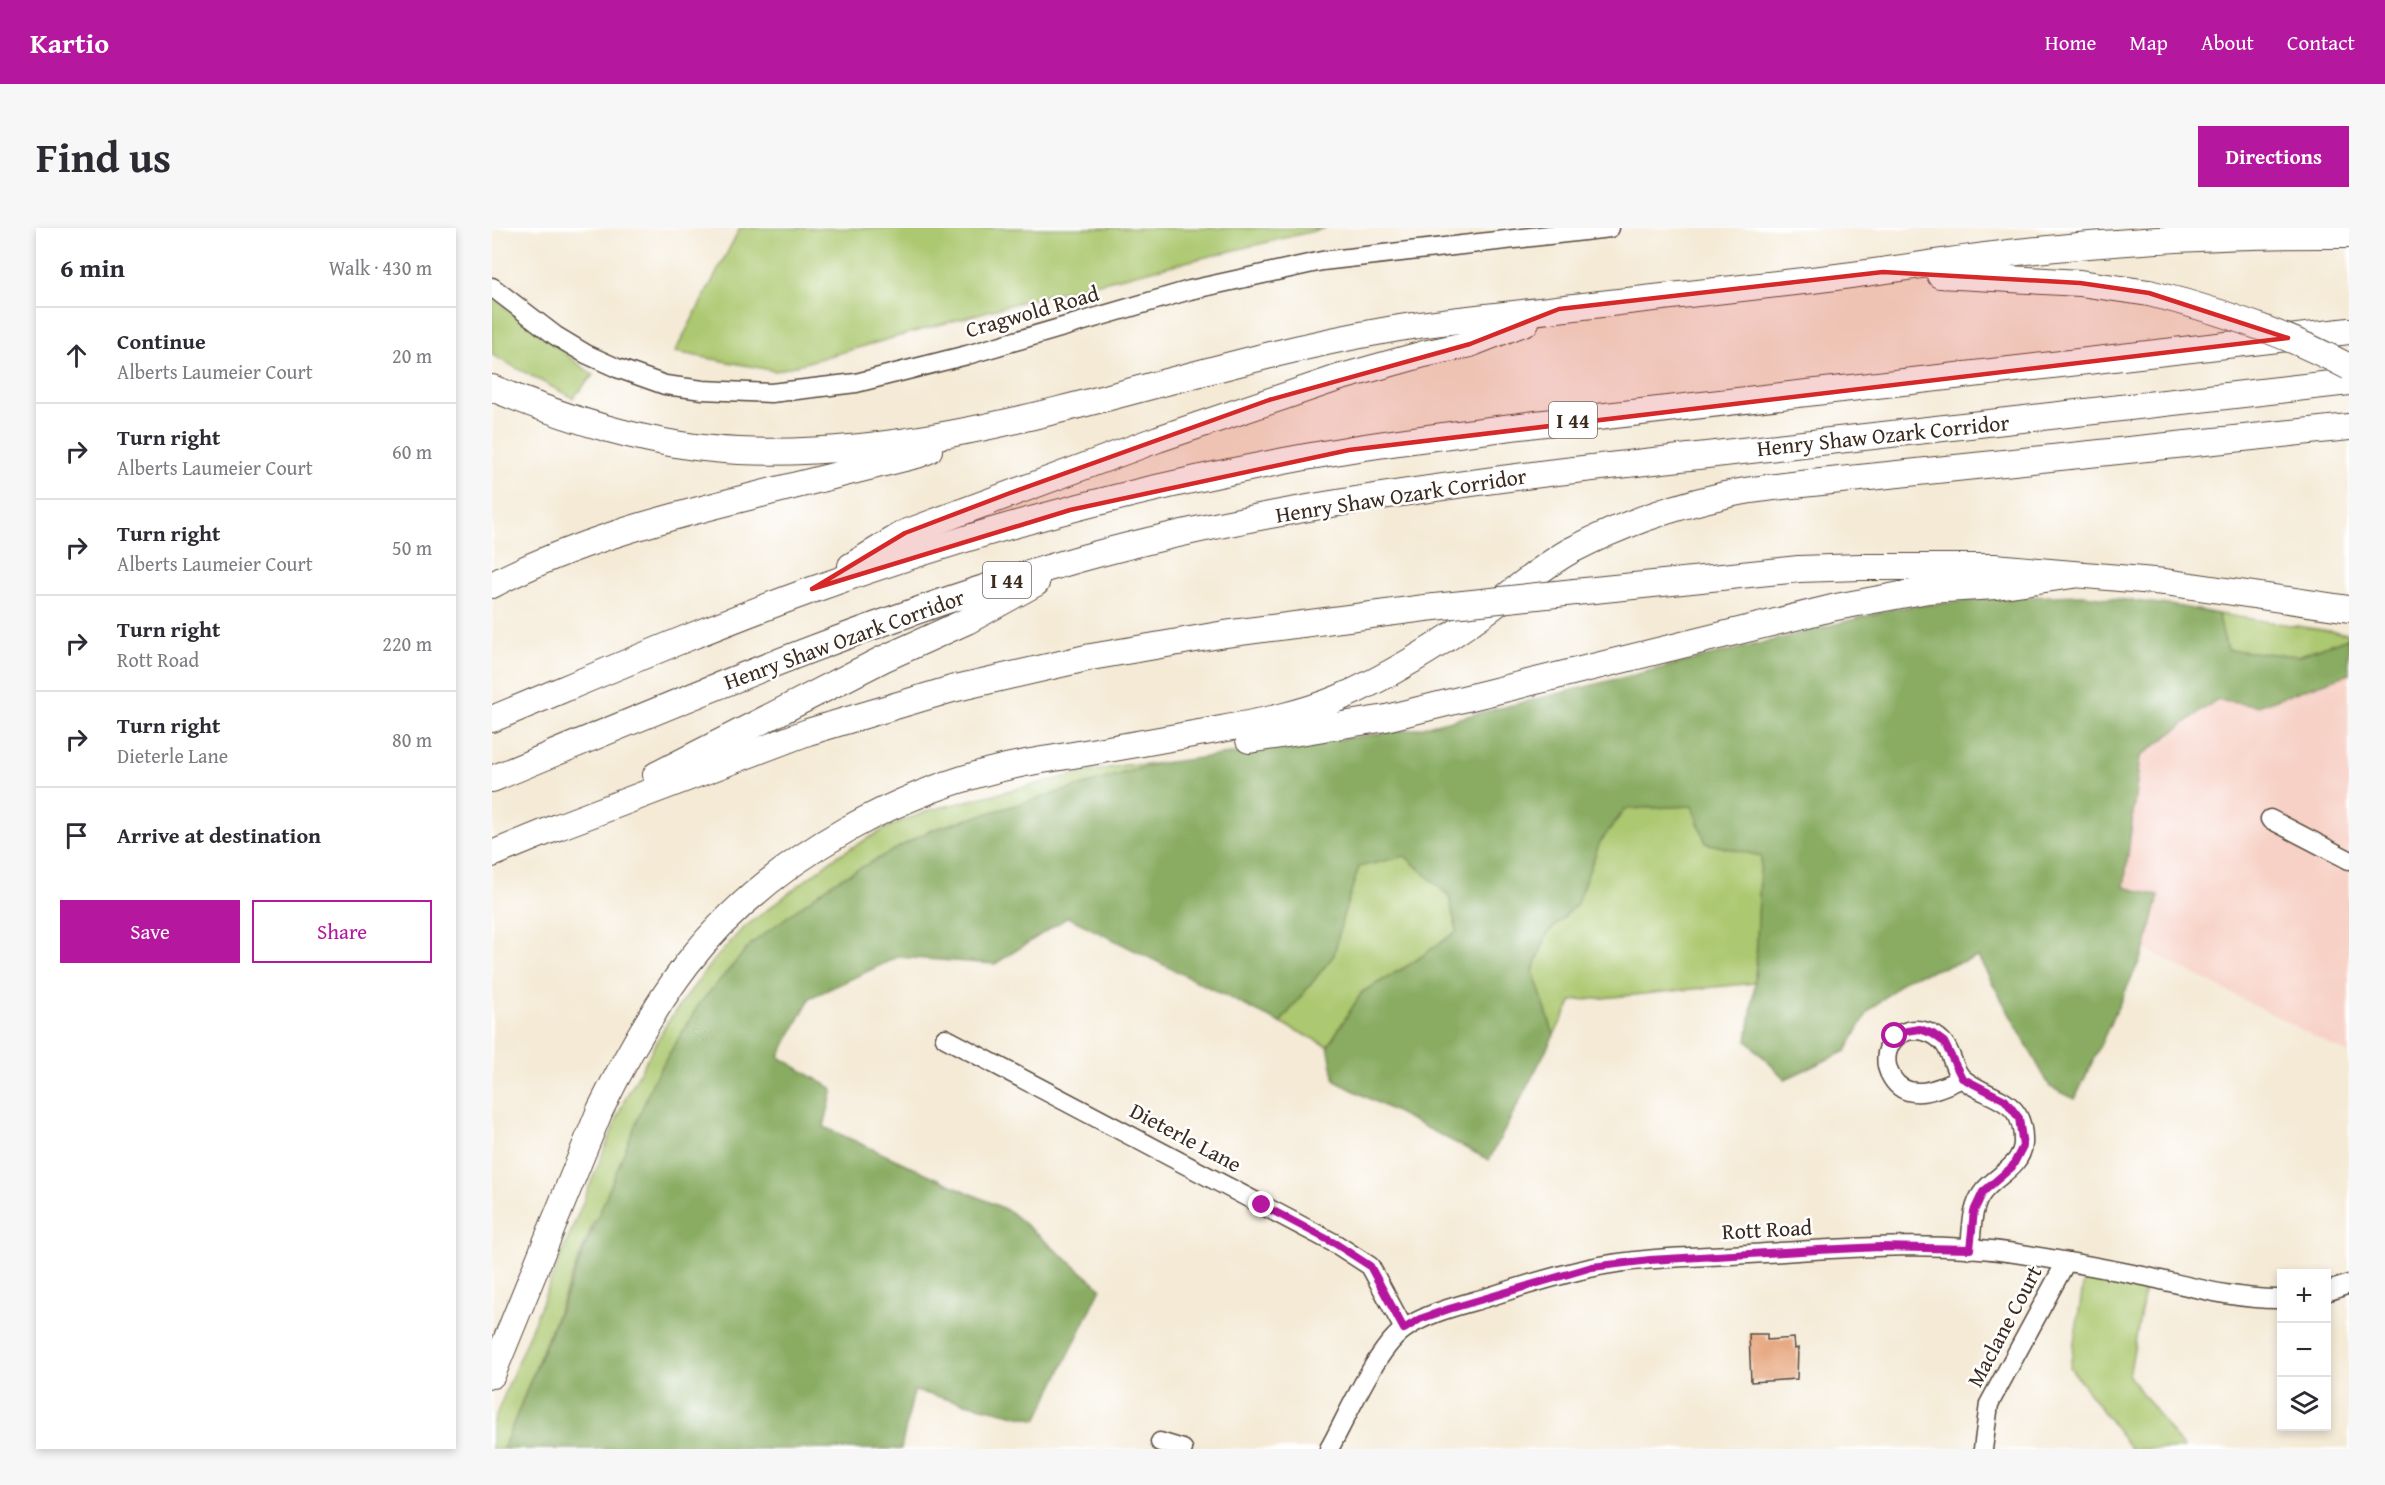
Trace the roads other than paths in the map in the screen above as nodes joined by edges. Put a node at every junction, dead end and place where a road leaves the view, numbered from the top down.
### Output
1 (1610, 228) edge
2 (2349, 235) edge
3 (1883, 272) junction
4 (492, 287) edge
5 (1559, 309) junction
6 (2349, 331) edge
7 (2349, 367) edge
8 (2349, 382) edge
9 (492, 388) edge
10 (2349, 427) edge
11 (979, 429) junction
12 (1082, 558) junction
13 (2073, 575) junction
14 (492, 585) edge
15 (812, 589) junction
16 (2349, 609) edge
17 (492, 719) edge
18 (1114, 750) junction
19 (492, 779) edge
20 (2270, 819) dead end
21 (558, 827) junction
22 (492, 854) edge
23 (2349, 860) edge
24 (945, 1038) dead end
25 (1962, 1078) dead end
26 (1970, 1249) junction
27 (2066, 1262) junction
28 (2349, 1284) edge
29 (2331, 1291) edge
30 (2277, 1299) edge
31 (1404, 1329) junction
32 (492, 1375) edge
33 (1160, 1442) dead end
34 (1183, 1449) edge
35 (1329, 1449) edge
36 (1983, 1449) edge

1 - 4 street, Cragwold Road
2 - 3 highway
3 - 5 highway
3 - 7 highway, bridge
5 - 11 highway
5 - 15 highway
6 - 15 highway, I 44
8 - 12 highway, Henry Shaw Ozark Corridor / I 44
9 - 11 highway
10 - 18 highway
11 - 14 highway
12 - 19 highway, Henry Shaw Ozark Corridor / I 44
12 - 21 highway
13 - 16 highway
13 - 18 highway
13 - 21 highway, bridge
15 - 17 highway, I 44
18 - 32 highway
20 - 23 street
21 - 22 highway
24 - 31 street, Dieterle Lane
25 - 26 street
26 - 27 street, Rott Road
26 - 31 street, Rott Road
27 - 30 street, Rott Road
27 - 36 street, Maclane Court
28 - 29 street
31 - 35 street, Rott Road
33 - 34 street

